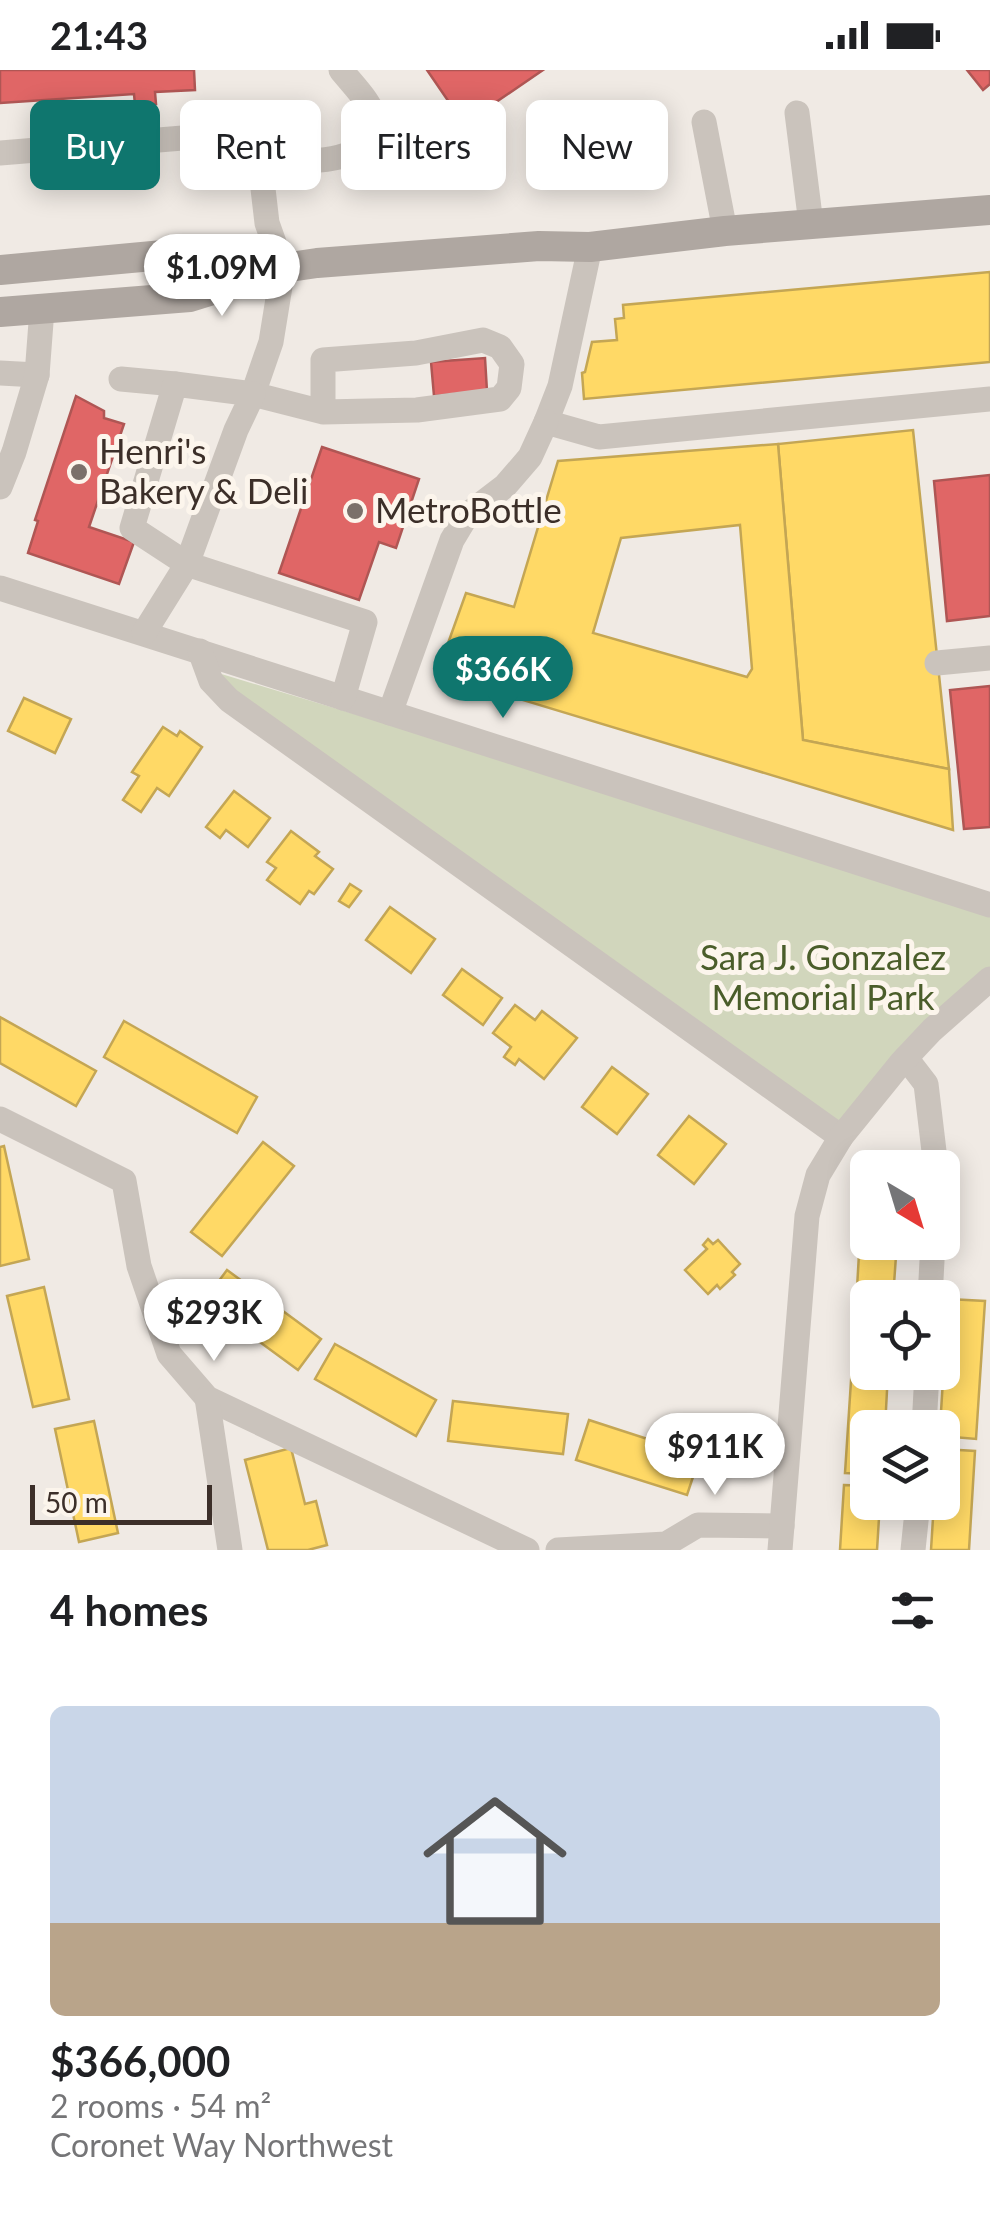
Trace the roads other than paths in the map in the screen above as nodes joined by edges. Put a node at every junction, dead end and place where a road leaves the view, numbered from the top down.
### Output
1 (341, 70) edge
2 (797, 114) dead end
3 (704, 122) dead end
4 (180, 138) edge
5 (0, 154) edge
6 (321, 160) edge
7 (263, 190) edge
8 (990, 210) edge
9 (811, 224) junction
10 (724, 231) junction
11 (590, 247) junction
12 (282, 268) junction
13 (0, 270) edge
14 (42, 309) junction
15 (0, 312) edge
16 (0, 374) edge
17 (37, 375) junction
18 (120, 379) dead end
19 (175, 384) junction
20 (252, 394) junction
21 (990, 399) edge
22 (322, 412) junction
23 (546, 422) junction
24 (0, 487) edge
25 (188, 564) junction
26 (0, 588) edge
27 (144, 633) junction
28 (200, 652) junction
29 (990, 658) edge
30 (938, 663) dead end
31 (342, 698) junction
32 (390, 714) junction
33 (990, 905) edge
34 (990, 979) edge
35 (906, 1058) junction
36 (0, 1119) edge
37 (841, 1137) junction
38 (934, 1150) edge
39 (208, 1398) junction
40 (916, 1520) edge
41 (781, 1538) edge
42 (673, 1547) edge
43 (230, 1550) edge
44 (527, 1550) edge
45 (558, 1550) edge
46 (913, 1550) edge

1 - 6 street
2 - 9 street
3 - 10 street
4 - 5 street
7 - 12 street
8 - 9 main road
9 - 10 main road
10 - 11 main road
11 - 12 main road
11 - 23 street
12 - 13 main road
12 - 14 main road
12 - 20 street
14 - 15 main road
14 - 17 street
16 - 17 street
17 - 24 street
18 - 19 street
19 - 20 street
19 - 25 street
20 - 22 street
20 - 25 street
21 - 23 street
22 - 22 street
23 - 32 street
25 - 27 street
25 - 31 street
26 - 27 street
27 - 28 street
28 - 31 street
28 - 37 street
29 - 30 street
31 - 32 street
32 - 33 street
34 - 35 street
35 - 37 street
35 - 38 street
36 - 39 street
37 - 41 street
39 - 43 street
39 - 44 street
40 - 46 street
41 - 42 street
42 - 45 street

